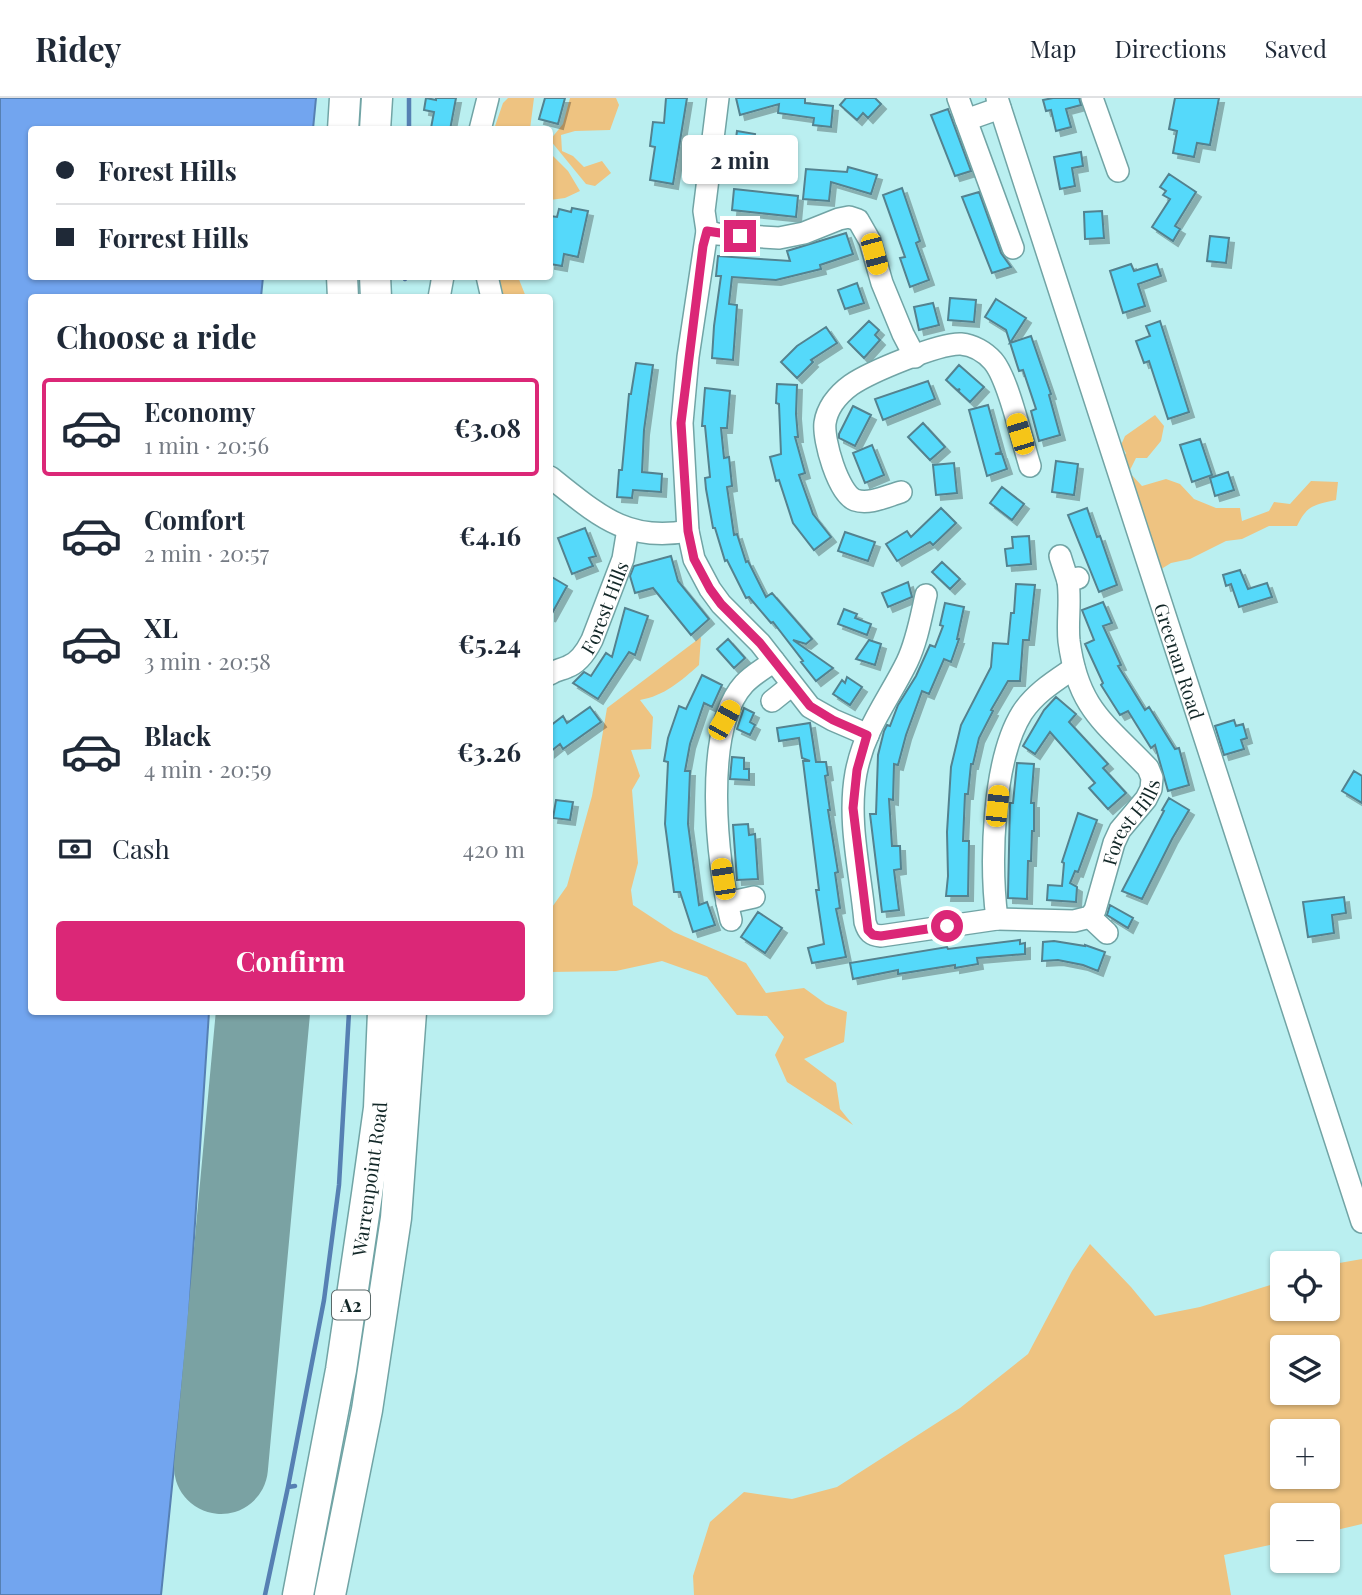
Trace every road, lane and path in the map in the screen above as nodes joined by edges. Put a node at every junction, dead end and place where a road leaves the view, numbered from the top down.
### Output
1 (345, 98) edge
2 (377, 98) edge
3 (488, 98) edge
4 (718, 98) edge
5 (958, 98) edge
6 (1092, 98) edge
7 (998, 103) edge
8 (966, 120) junction
9 (344, 126) edge
10 (375, 126) edge
11 (481, 126) edge
12 (1118, 170) dead end
13 (707, 231) junction
14 (1013, 248) dead end
15 (915, 357) junction
16 (1030, 466) dead end
17 (553, 479) edge
18 (901, 492) dead end
19 (628, 529) junction
20 (688, 531) junction
21 (1060, 556) dead end
22 (926, 595) dead end
23 (774, 661) junction
24 (553, 665) edge
25 (1074, 668) junction
26 (792, 685) junction
27 (772, 701) dead end
28 (867, 735) junction
29 (754, 897) dead end
30 (1090, 917) junction
31 (997, 919) junction
32 (1107, 933) dead end
33 (383, 1015) edge
34 (411, 1015) edge
35 (1354, 1169) edge
36 (1362, 1222) edge
37 (298, 1595) edge
38 (330, 1595) edge

1 - 9 highway
2 - 10 highway
3 - 11 street
4 - 13 street
5 - 8 street
6 - 12 street
7 - 8 street
7 - 35 street, Greenan Road
8 - 14 street
13 - 15 street
13 - 20 street
15 - 16 street
15 - 18 street
17 - 19 street
19 - 20 street
19 - 24 street, Forest Hills
20 - 23 street
21 - 25 street, Forest Hills
22 - 28 street
23 - 26 street
23 - 29 street
25 - 30 street, Forest Hills
25 - 31 street
26 - 27 street
26 - 28 street
28 - 31 street
30 - 31 street
30 - 32 street
33 - 37 highway, Warrenpoint Road / A2
34 - 38 highway, Warrenpoint Road / A2
35 - 36 street, Greenan Road

